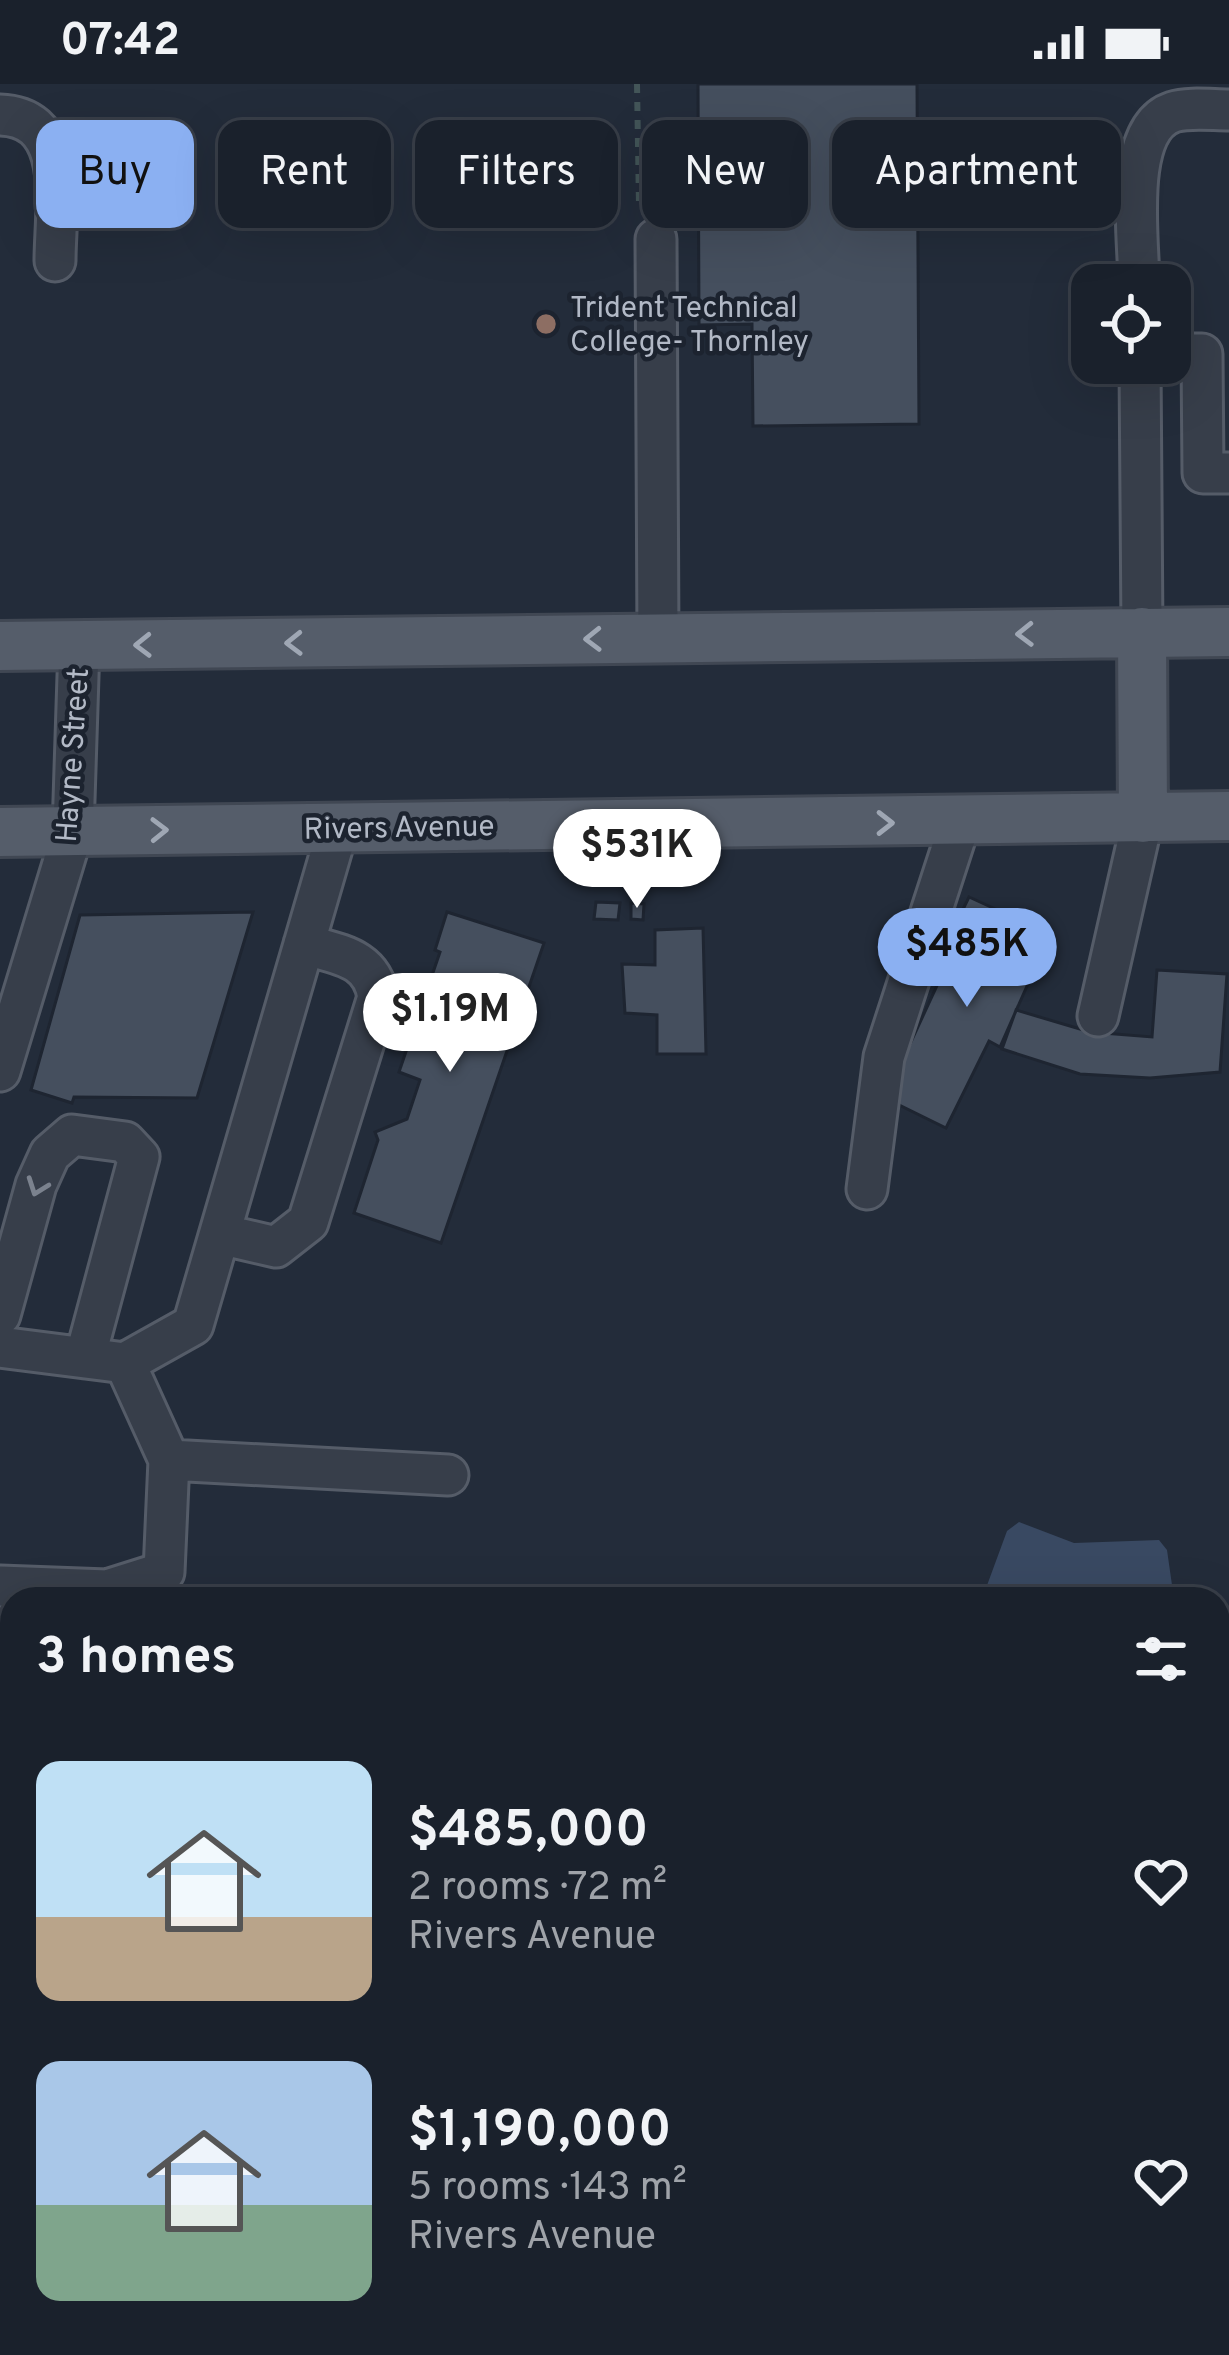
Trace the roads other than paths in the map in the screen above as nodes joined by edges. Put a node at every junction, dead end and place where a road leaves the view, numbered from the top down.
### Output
1 (1229, 110) edge
2 (0, 115) edge
3 (648, 228) edge
4 (55, 261) dead end
5 (1139, 264) edge
6 (1191, 354) edge
7 (1140, 384) edge
8 (1229, 473) edge
9 (1142, 632) junction
10 (1229, 632) edge
11 (658, 638) junction
12 (79, 645) junction
13 (0, 646) edge
14 (1229, 816) edge
15 (1143, 818) junction
16 (960, 823) junction
17 (338, 828) junction
18 (73, 831) junction
19 (0, 832) edge
20 (304, 944) junction
21 (1098, 1016) dead end
22 (0, 1071) edge
23 (867, 1190) dead end
24 (220, 1234) junction
25 (0, 1315) edge
26 (0, 1347) edge
27 (105, 1360) junction
28 (169, 1460) junction
29 (448, 1475) dead end
30 (116, 1587) edge

1 - 5 street
2 - 4 street
3 - 11 street
6 - 8 street
7 - 9 street
9 - 10 main road
9 -> 11 main road
9 - 15 main road
11 -> 12 main road
12 - 13 main road
12 - 18 street, Hayne Street
14 - 15 main road, Rivers Avenue
15 - 16 main road, Rivers Avenue
15 - 21 street
17 -> 16 main road, Rivers Avenue
16 - 23 street
18 -> 17 main road, Rivers Avenue
17 - 20 street
18 - 19 main road, Rivers Avenue
18 - 22 street, Hayne Street
20 - 24 street
20 - 24 street
24 - 27 street
27 -> 25 street
26 - 27 street
27 - 28 street
28 - 29 street
28 - 30 street

